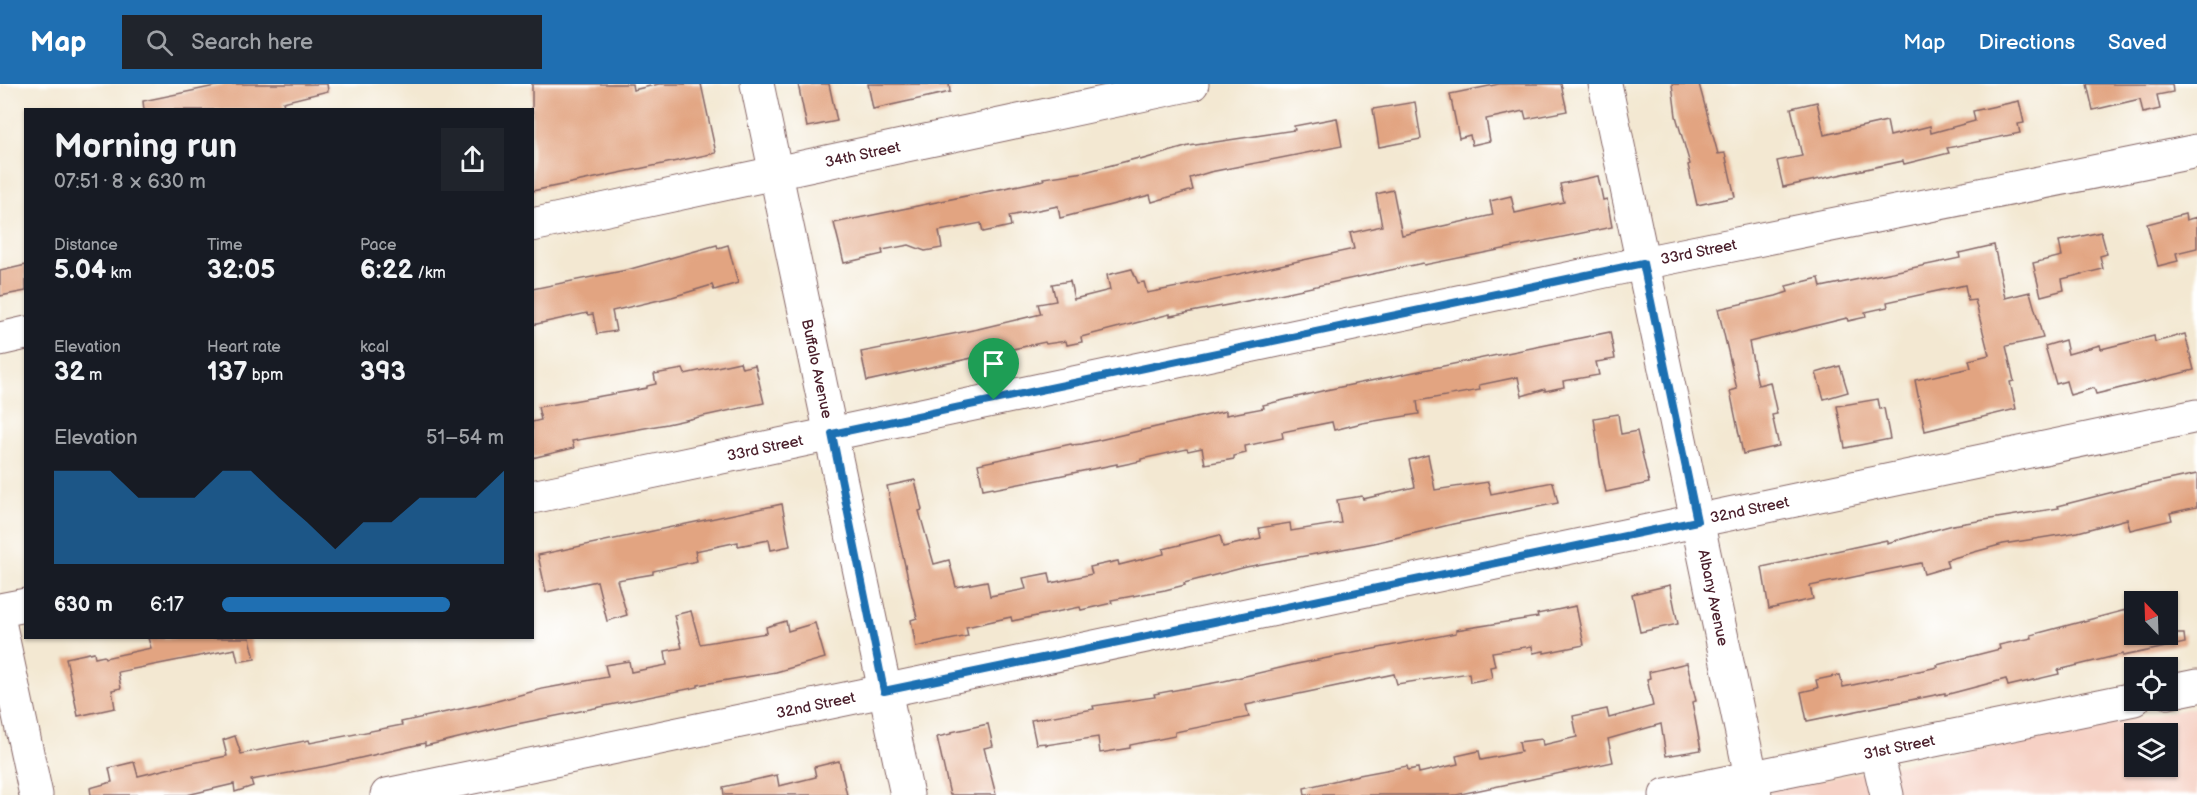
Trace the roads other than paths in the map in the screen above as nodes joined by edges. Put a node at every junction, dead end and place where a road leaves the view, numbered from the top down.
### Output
1 (757, 84) edge
2 (1192, 84) edge
3 (1605, 84) edge
4 (2197, 151) edge
5 (775, 173) junction
6 (534, 225) edge
7 (1643, 263) junction
8 (24, 333) edge
9 (0, 339) edge
10 (2197, 416) edge
11 (832, 434) junction
12 (534, 498) edge
13 (1697, 521) junction
14 (24, 605) edge
15 (0, 610) edge
16 (0, 626) edge
17 (2197, 686) edge
18 (2178, 690) edge
19 (884, 691) junction
20 (2124, 701) edge
21 (1877, 753) junction
22 (1753, 786) edge
23 (36, 795) edge
24 (387, 795) edge
25 (907, 795) edge
26 (1666, 795) edge
27 (1887, 795) edge

1 - 5 street, Buffalo Avenue
2 - 5 street, 34th Street
3 - 7 street, Albany Avenue
4 - 7 street, 33rd Street
5 - 6 street, 34th Street
5 - 11 street, Buffalo Avenue
7 - 11 street, 33rd Street
7 - 13 street, Albany Avenue
8 - 9 street
10 - 13 street, 32nd Street
11 - 12 street, 33rd Street
11 - 19 street, Buffalo Avenue
13 - 19 street, 32nd Street
13 - 22 street, Albany Avenue
14 - 15 street
16 - 23 street
17 - 18 street
19 - 24 street, 32nd Street
19 - 25 street, Buffalo Avenue
20 - 21 street, 31st Street
21 - 22 street, 31st Street
21 - 27 street
22 - 26 street, 31st Street

